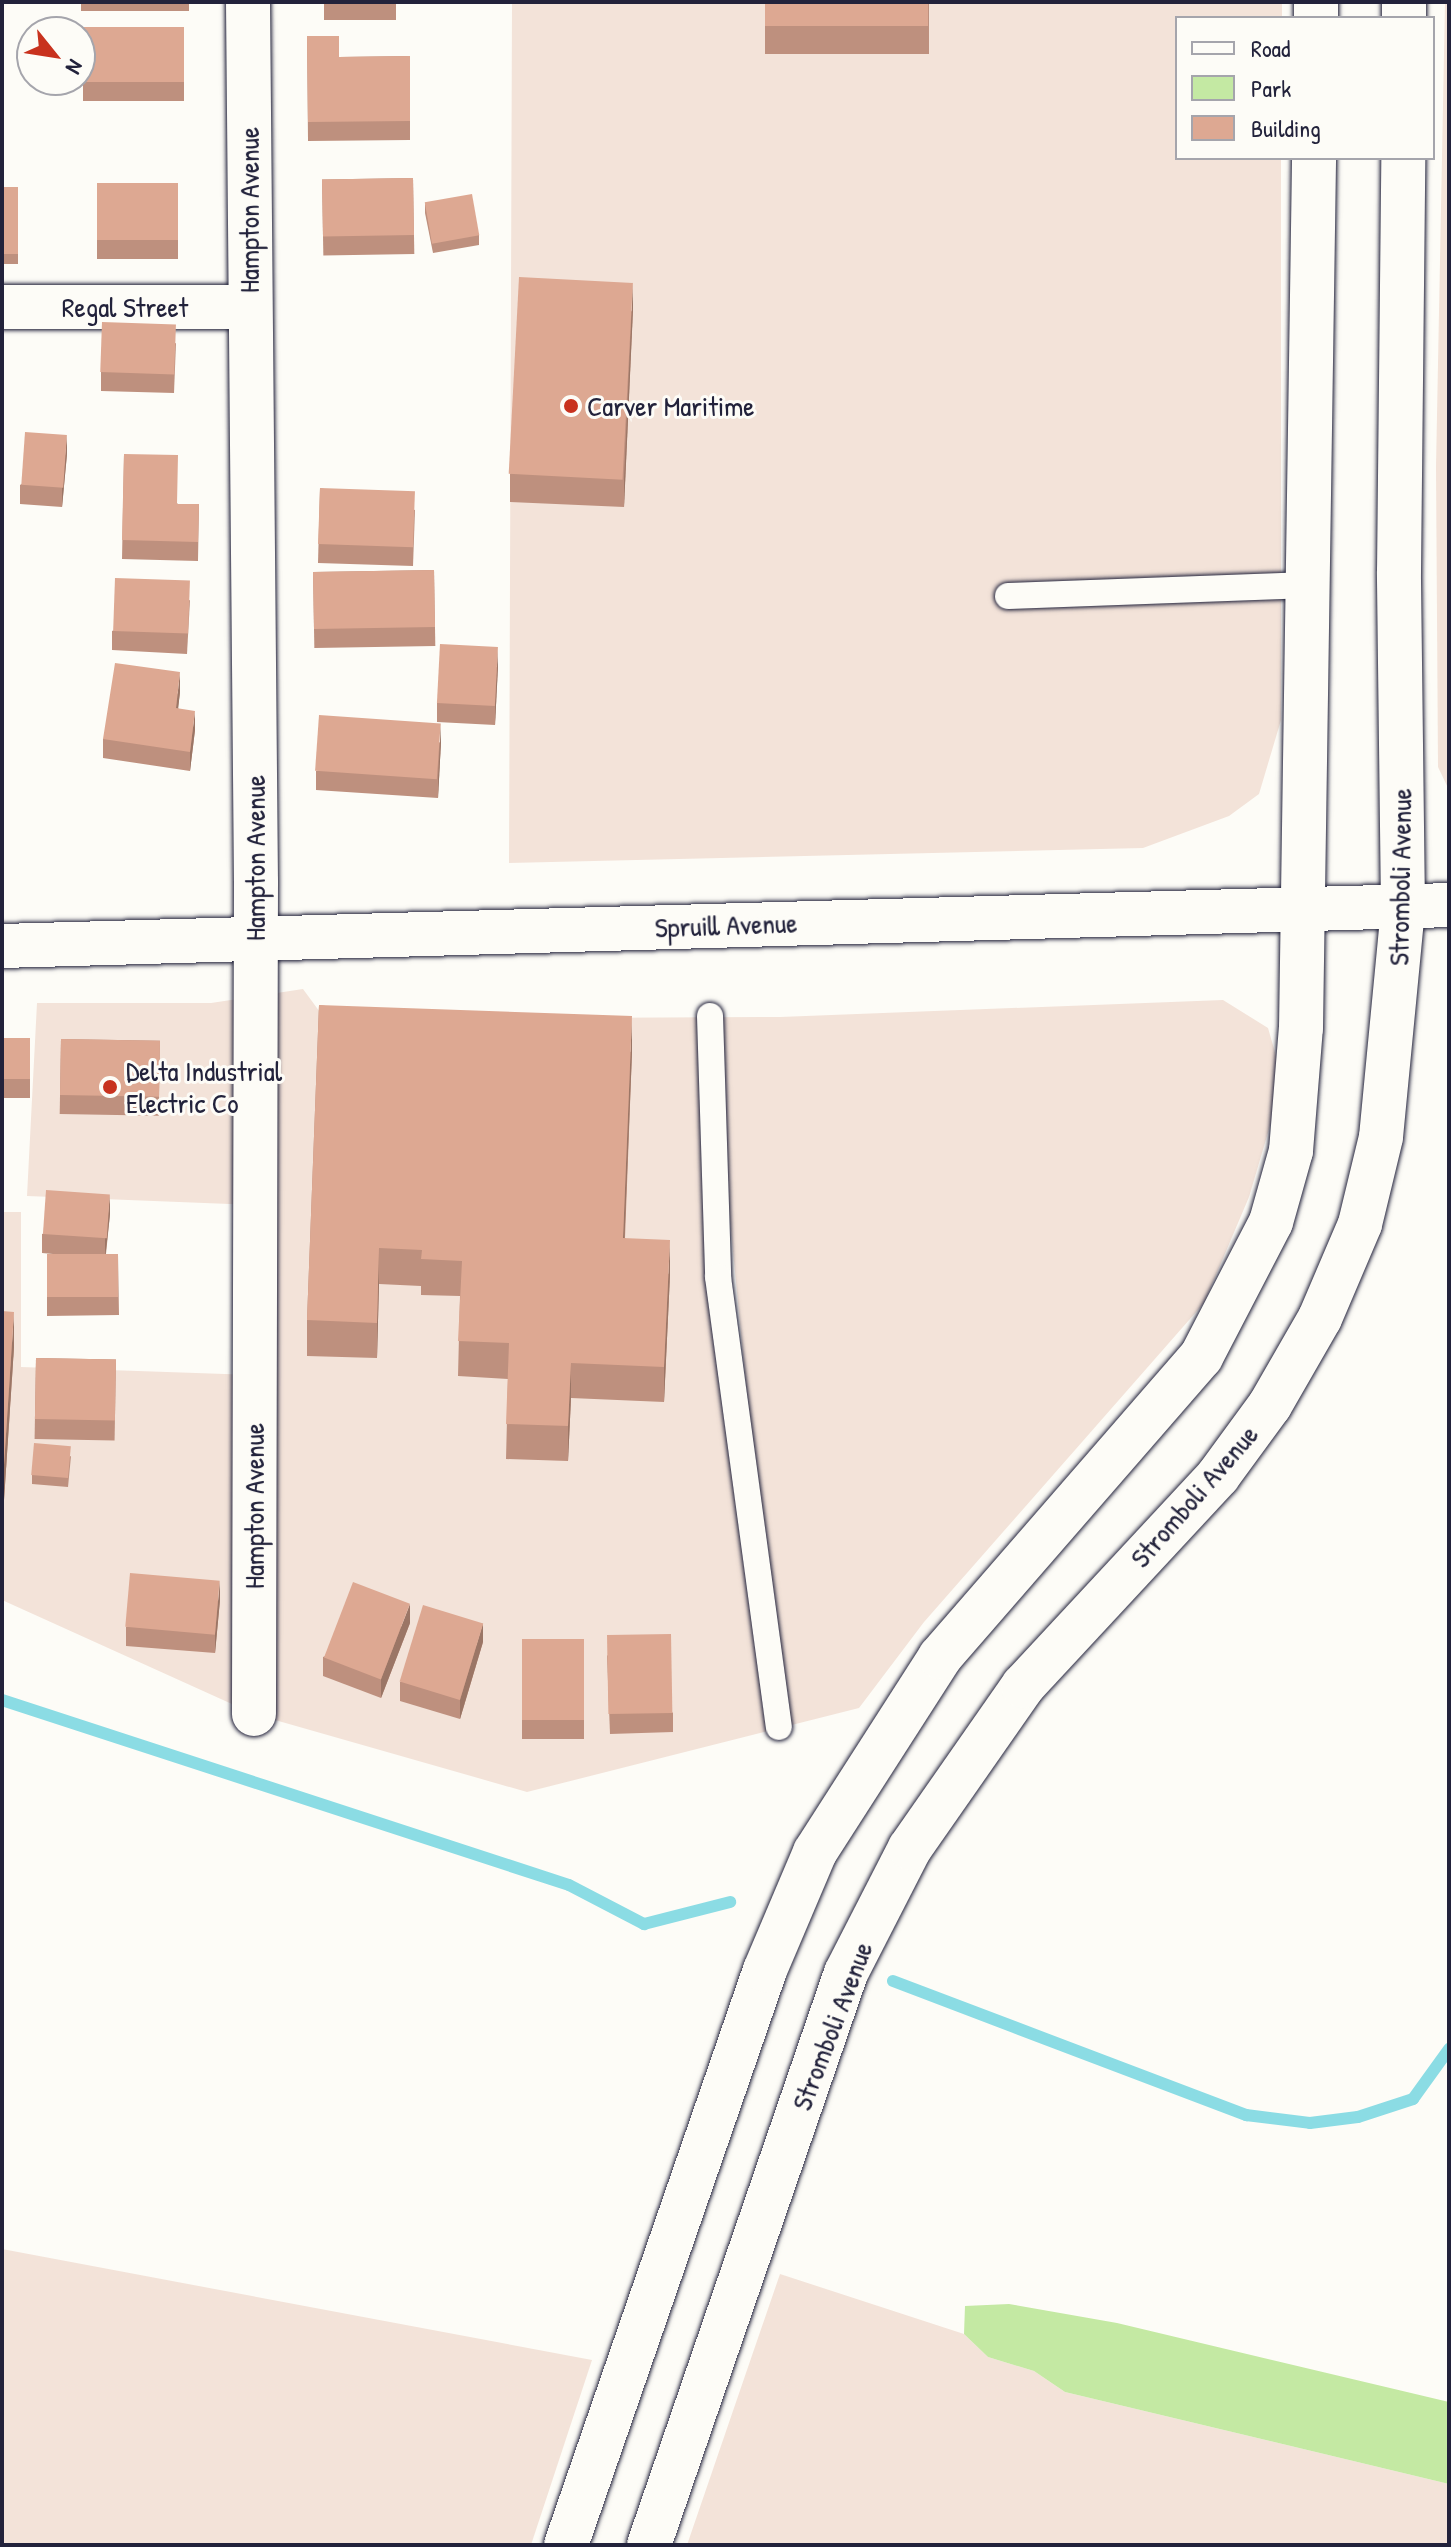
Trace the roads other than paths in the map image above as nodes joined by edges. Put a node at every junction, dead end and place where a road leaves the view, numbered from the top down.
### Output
1 (248, 2) edge
2 (1314, 160) edge
3 (1403, 160) edge
4 (2, 307) edge
5 (249, 307) junction
6 (1310, 585) junction
7 (1008, 596) dead end
8 (1449, 905) edge
9 (1306, 908) junction
10 (1403, 908) junction
11 (256, 940) junction
12 (2, 946) edge
13 (710, 1016) dead end
14 (254, 1714) dead end
15 (779, 1727) dead end
16 (566, 2545) edge
17 (649, 2545) edge

1 - 5 street, Hampton Avenue
2 - 6 street
3 - 10 street, Stromboli Avenue
4 - 5 street, Regal Street
5 - 11 street, Hampton Avenue
6 - 7 lane
6 - 9 street
8 - 10 street, Spruill Avenue
9 - 10 street, Spruill Avenue
9 - 11 street, Spruill Avenue
9 - 16 street
10 - 17 street, Stromboli Avenue
11 - 12 street, Spruill Avenue
11 - 14 street, Hampton Avenue
13 - 15 lane

